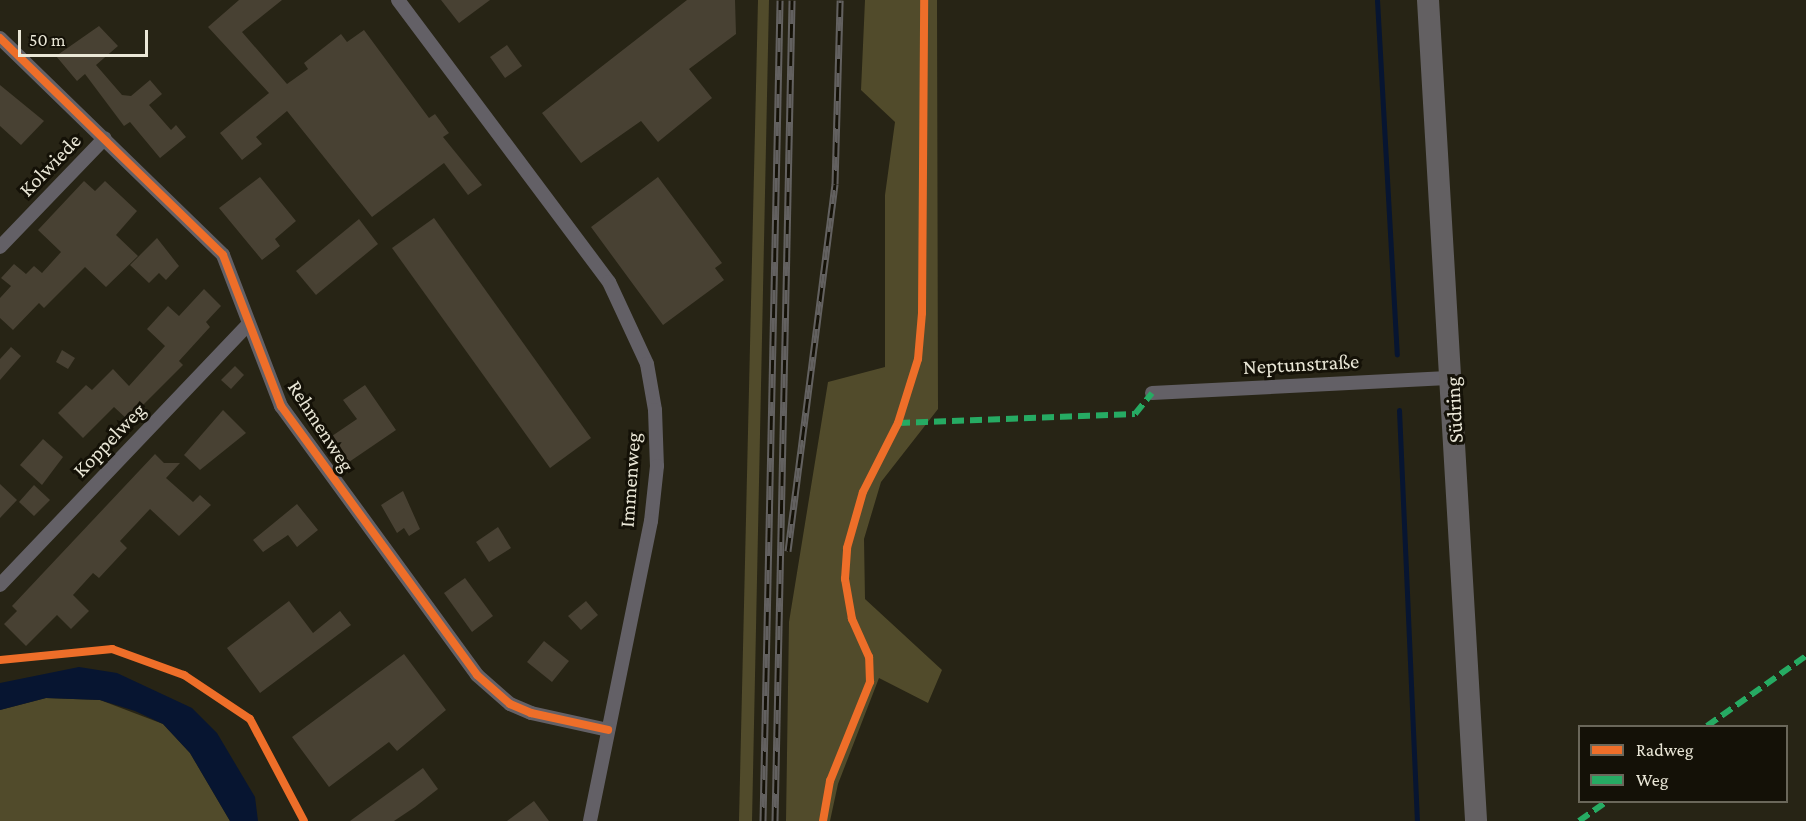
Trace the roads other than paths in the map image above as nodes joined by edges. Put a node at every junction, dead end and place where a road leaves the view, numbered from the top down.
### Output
1 (398, 0) edge
2 (1428, 0) edge
3 (0, 38) edge
4 (105, 138) junction
5 (0, 247) edge
6 (248, 325) junction
7 (1453, 378) junction
8 (1152, 393) dead end
9 (0, 585) edge
10 (608, 730) junction
11 (590, 821) edge
12 (1476, 821) edge

1 - 10 street, Immenweg
2 - 7 main road, Südring
3 - 4 street, Rehmenweg
4 - 5 street, Kolwiede
4 - 6 street, Rehmenweg
6 - 9 street, Koppelweg
6 - 10 street, Rehmenweg
7 - 8 street, Neptunstraße
7 - 12 main road, Südring
10 - 11 street, Immenweg

